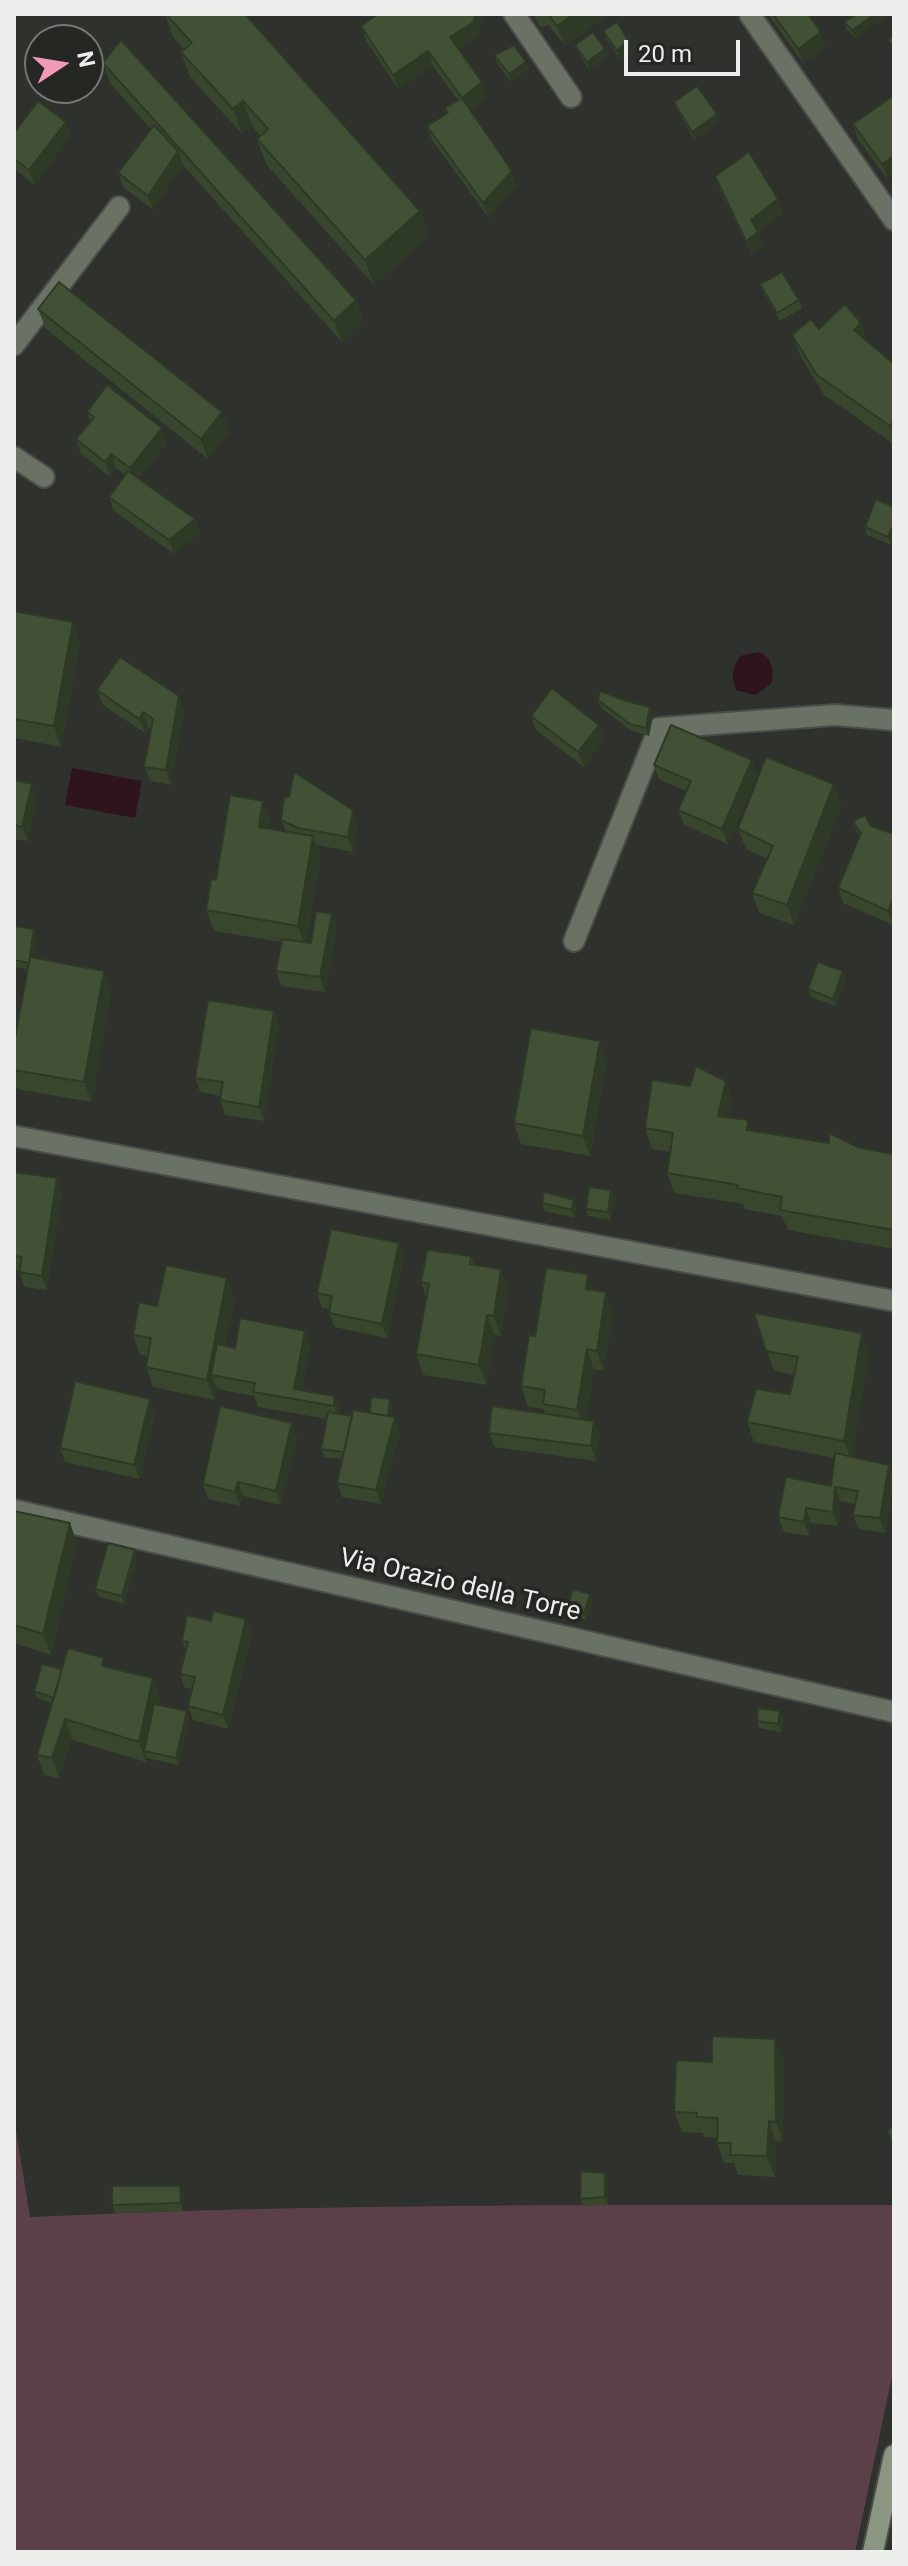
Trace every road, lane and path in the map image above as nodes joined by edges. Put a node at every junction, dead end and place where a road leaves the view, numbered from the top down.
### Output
1 (514, 14) edge
2 (750, 15) edge
3 (571, 97) dead end
4 (119, 207) dead end
5 (894, 220) edge
6 (14, 345) edge
7 (14, 457) edge
8 (44, 477) dead end
9 (894, 720) edge
10 (574, 941) dead end
11 (14, 1136) edge
12 (894, 1301) edge
13 (14, 1510) edge
14 (894, 1712) edge
15 (894, 2455) edge
16 (873, 2552) edge

1 - 3 street
2 - 5 street
4 - 6 street
7 - 8 street
9 - 10 street
11 - 12 street
13 - 14 street, Via Orazio della Torre
15 - 16 main road

